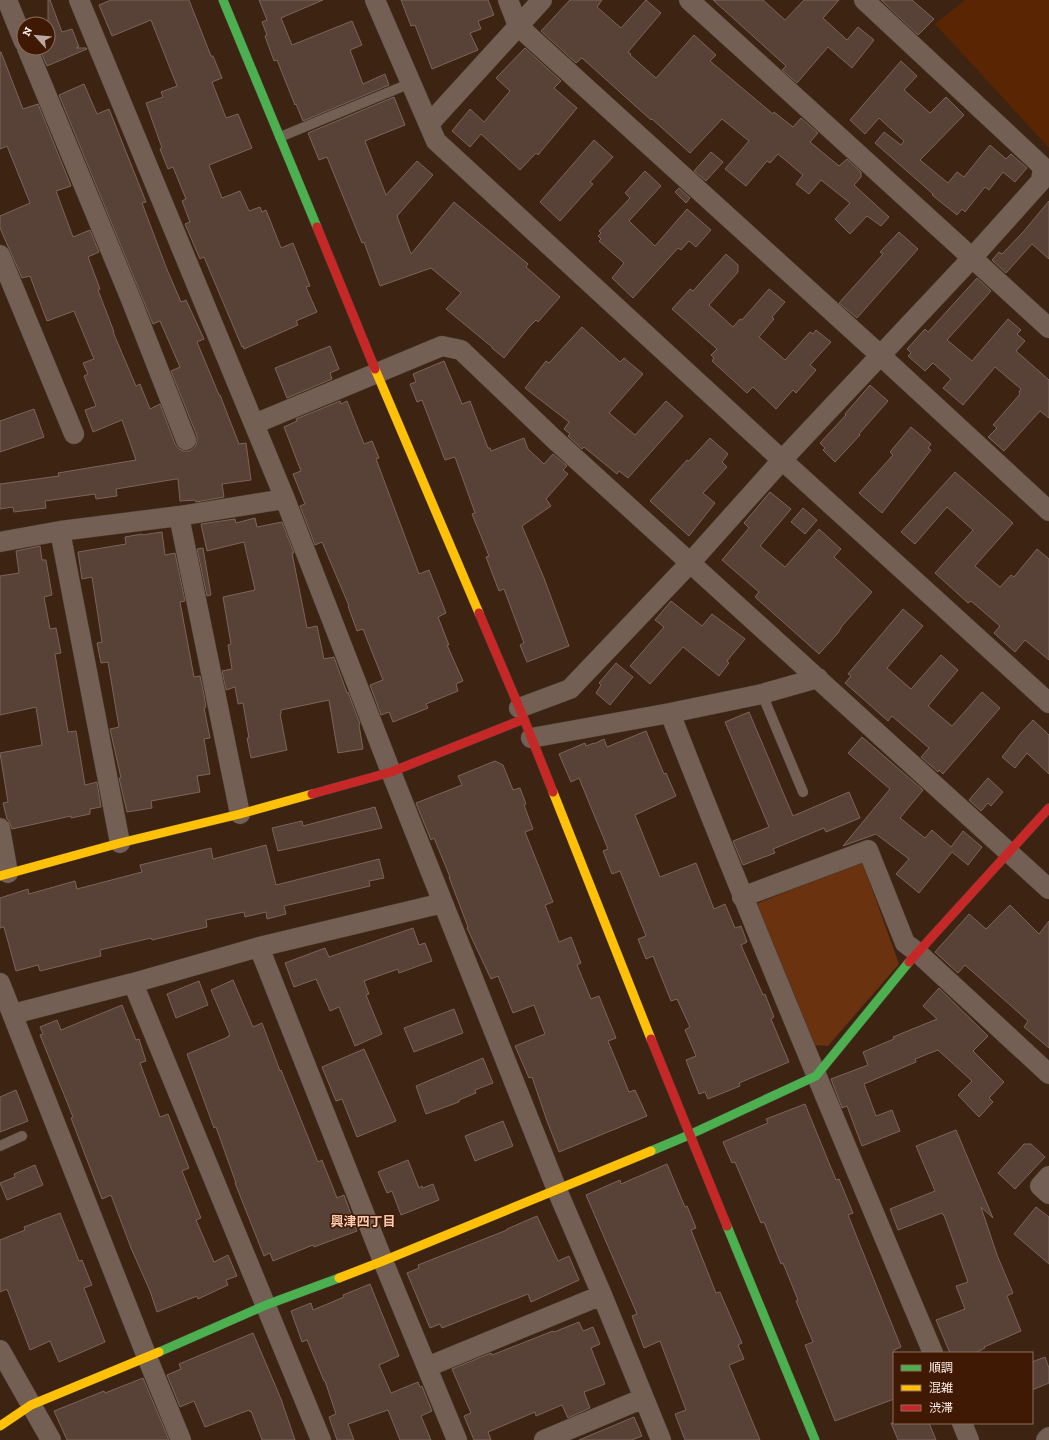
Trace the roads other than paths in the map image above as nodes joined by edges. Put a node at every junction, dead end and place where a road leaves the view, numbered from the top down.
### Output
1 (6, 0) edge
2 (79, 0) edge
3 (223, 0) edge
4 (375, 0) edge
5 (508, 0) edge
6 (542, 0) edge
7 (689, 0) edge
8 (864, 0) edge
9 (16, 23) edge
10 (518, 26) junction
11 (29, 56) edge
12 (411, 82) junction
13 (429, 124) junction
14 (280, 137) junction
15 (0, 255) edge
16 (972, 258) junction
17 (1049, 328) edge
18 (880, 355) junction
19 (377, 373) junction
20 (254, 424) junction
21 (74, 434) dead end
22 (186, 440) dead end
23 (782, 460) junction
24 (285, 499) junction
25 (1049, 511) edge
26 (179, 516) junction
27 (60, 531) junction
28 (0, 542) edge
29 (690, 563) junction
30 (818, 678) junction
31 (762, 694) junction
32 (1049, 703) edge
33 (670, 713) junction
34 (522, 714) junction
35 (531, 738) junction
36 (391, 772) junction
37 (803, 792) dead end
38 (1049, 808) edge
39 (240, 814) junction
40 (0, 828) edge
41 (120, 843) junction
42 (1008, 852) junction
43 (4, 875) edge
44 (1049, 889) edge
45 (742, 897) junction
46 (443, 904) junction
47 (259, 947) junction
48 (917, 952) junction
49 (133, 982) junction
50 (0, 983) edge
51 (13, 1014) junction
52 (1049, 1074) edge
53 (816, 1076) junction
54 (689, 1135) junction
55 (22, 1136) dead end
56 (0, 1146) edge
57 (1049, 1176) edge
58 (557, 1190) junction
59 (1049, 1194) edge
60 (383, 1261) junction
61 (602, 1295) junction
62 (266, 1305) junction
63 (0, 1350) edge
64 (933, 1352) edge
65 (147, 1357) junction
66 (427, 1367) junction
67 (644, 1398) junction
68 (31, 1405) junction
69 (962, 1424) edge
70 (0, 1426) edge
71 (1049, 1437) edge
72 (51, 1440) edge
73 (182, 1440) edge
74 (321, 1440) edge
75 (457, 1440) edge
76 (544, 1440) edge
77 (661, 1440) edge
78 (815, 1440) edge
79 (969, 1440) edge
80 (1046, 1440) edge

1 - 9 street
2 - 20 street
3 - 14 street
4 - 12 street
5 - 10 street
6 - 10 street
7 - 16 street
8 - 16 street
10 - 13 street
10 - 18 street
11 - 22 street
12 - 13 street
12 - 14 lane
13 - 23 street
14 - 19 street
15 - 21 street
16 - 17 street
16 - 18 street
18 - 23 street
18 - 25 street
19 - 20 street
19 - 29 street
19 - 34 street
20 - 24 street
23 - 29 street
23 - 32 street
24 - 26 street
24 - 36 street
26 - 27 street
26 - 39 street
27 - 28 street
27 - 41 street
29 - 30 street
29 - 34 street
30 - 31 street
30 - 42 street
31 - 33 street
31 - 37 lane
33 - 35 street
33 - 45 street
34 - 35 street
34 - 36 street
35 - 54 street
36 - 39 street
36 - 46 street
38 - 42 street
39 - 41 street
40 - 43 street
41 - 43 street
42 - 44 street
42 - 48 street
45 - 48 street
45 - 53 street
46 - 47 street
46 - 58 street
47 - 49 street
47 - 60 street
48 - 52 street
48 - 53 street
49 - 51 street
49 - 62 street
50 - 51 street
51 - 65 street
53 - 54 street
53 - 64 street
54 - 58 street
54 - 78 street
55 - 56 lane
57 - 59 street
58 - 60 street
58 - 61 street
60 - 62 street
60 - 66 street
61 - 66 street
61 - 67 street
62 - 65 street
62 - 74 street
63 - 68 street
65 - 68 street
65 - 73 street
66 - 75 street
67 - 76 street
67 - 77 street
68 - 70 street
68 - 72 street
69 - 79 street
71 - 80 street

